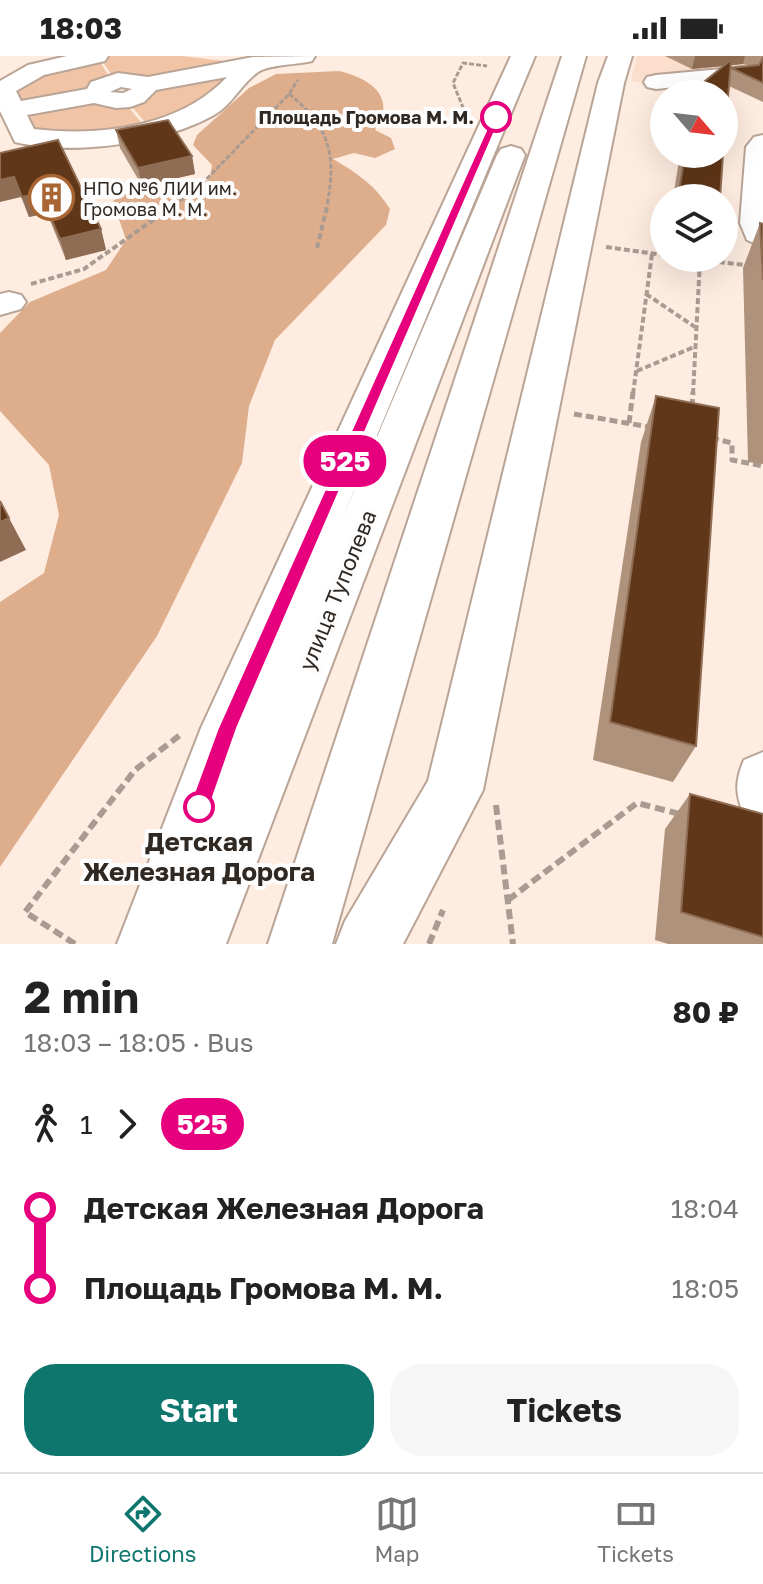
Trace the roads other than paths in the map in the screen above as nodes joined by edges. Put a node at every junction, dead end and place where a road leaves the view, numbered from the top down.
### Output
1 (97, 56) edge
2 (186, 56) edge
3 (523, 56) edge
4 (550, 56) edge
5 (574, 56) edge
6 (620, 56) edge
7 (305, 62) edge
8 (253, 64) junction
9 (743, 74) edge
10 (678, 80) edge
11 (120, 90) junction
12 (14, 110) junction
13 (149, 129) junction
14 (763, 143) edge
15 (763, 238) edge
16 (763, 778) edge
17 (763, 796) edge
18 (149, 944) edge
19 (194, 944) edge
20 (300, 944) edge
21 (368, 944) edge

1 - 11 lane
1 - 12 lane
2 - 8 lane
3 - 18 main road, улица Туполева
4 - 19 main road, улица Туполева
5 - 20 main road
6 - 21 main road
7 - 8 lane
8 - 11 lane
8 - 13 lane
9 - 10 lane
11 - 12 lane
11 - 13 lane
12 - 13 lane
14 - 15 lane
16 - 17 lane

